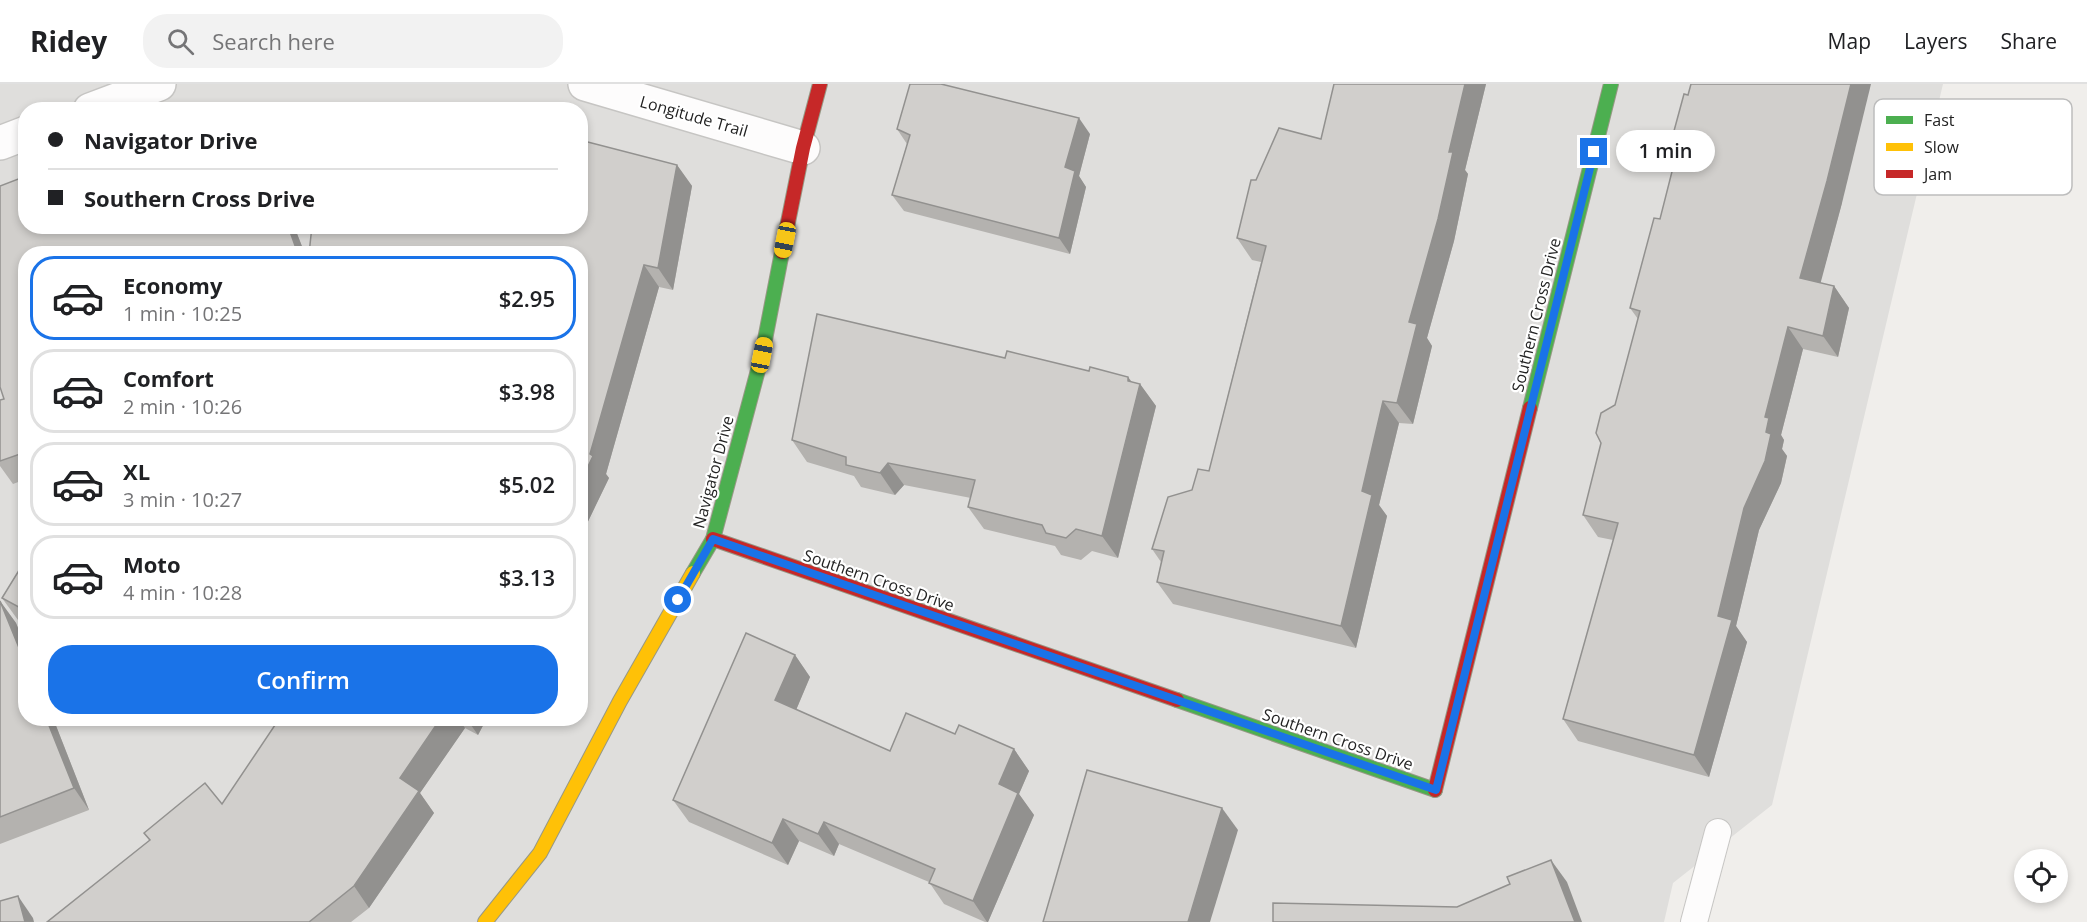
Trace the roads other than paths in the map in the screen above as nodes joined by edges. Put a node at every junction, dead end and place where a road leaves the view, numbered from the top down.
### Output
1 (159, 84) edge
2 (585, 84) edge
3 (820, 84) edge
4 (1611, 84) edge
5 (111, 102) edge
6 (18, 136) edge
7 (0, 143) edge
8 (803, 148) junction
9 (713, 539) junction
10 (1718, 832) dead end
11 (485, 922) edge
12 (1694, 922) edge

1 - 5 street
2 - 8 street, Longitude Trail
3 - 8 street, Navigator Drive
4 - 9 street, Southern Cross Drive
6 - 7 street
8 - 9 street, Navigator Drive
9 - 11 street, Navigator Drive
10 - 12 lane

